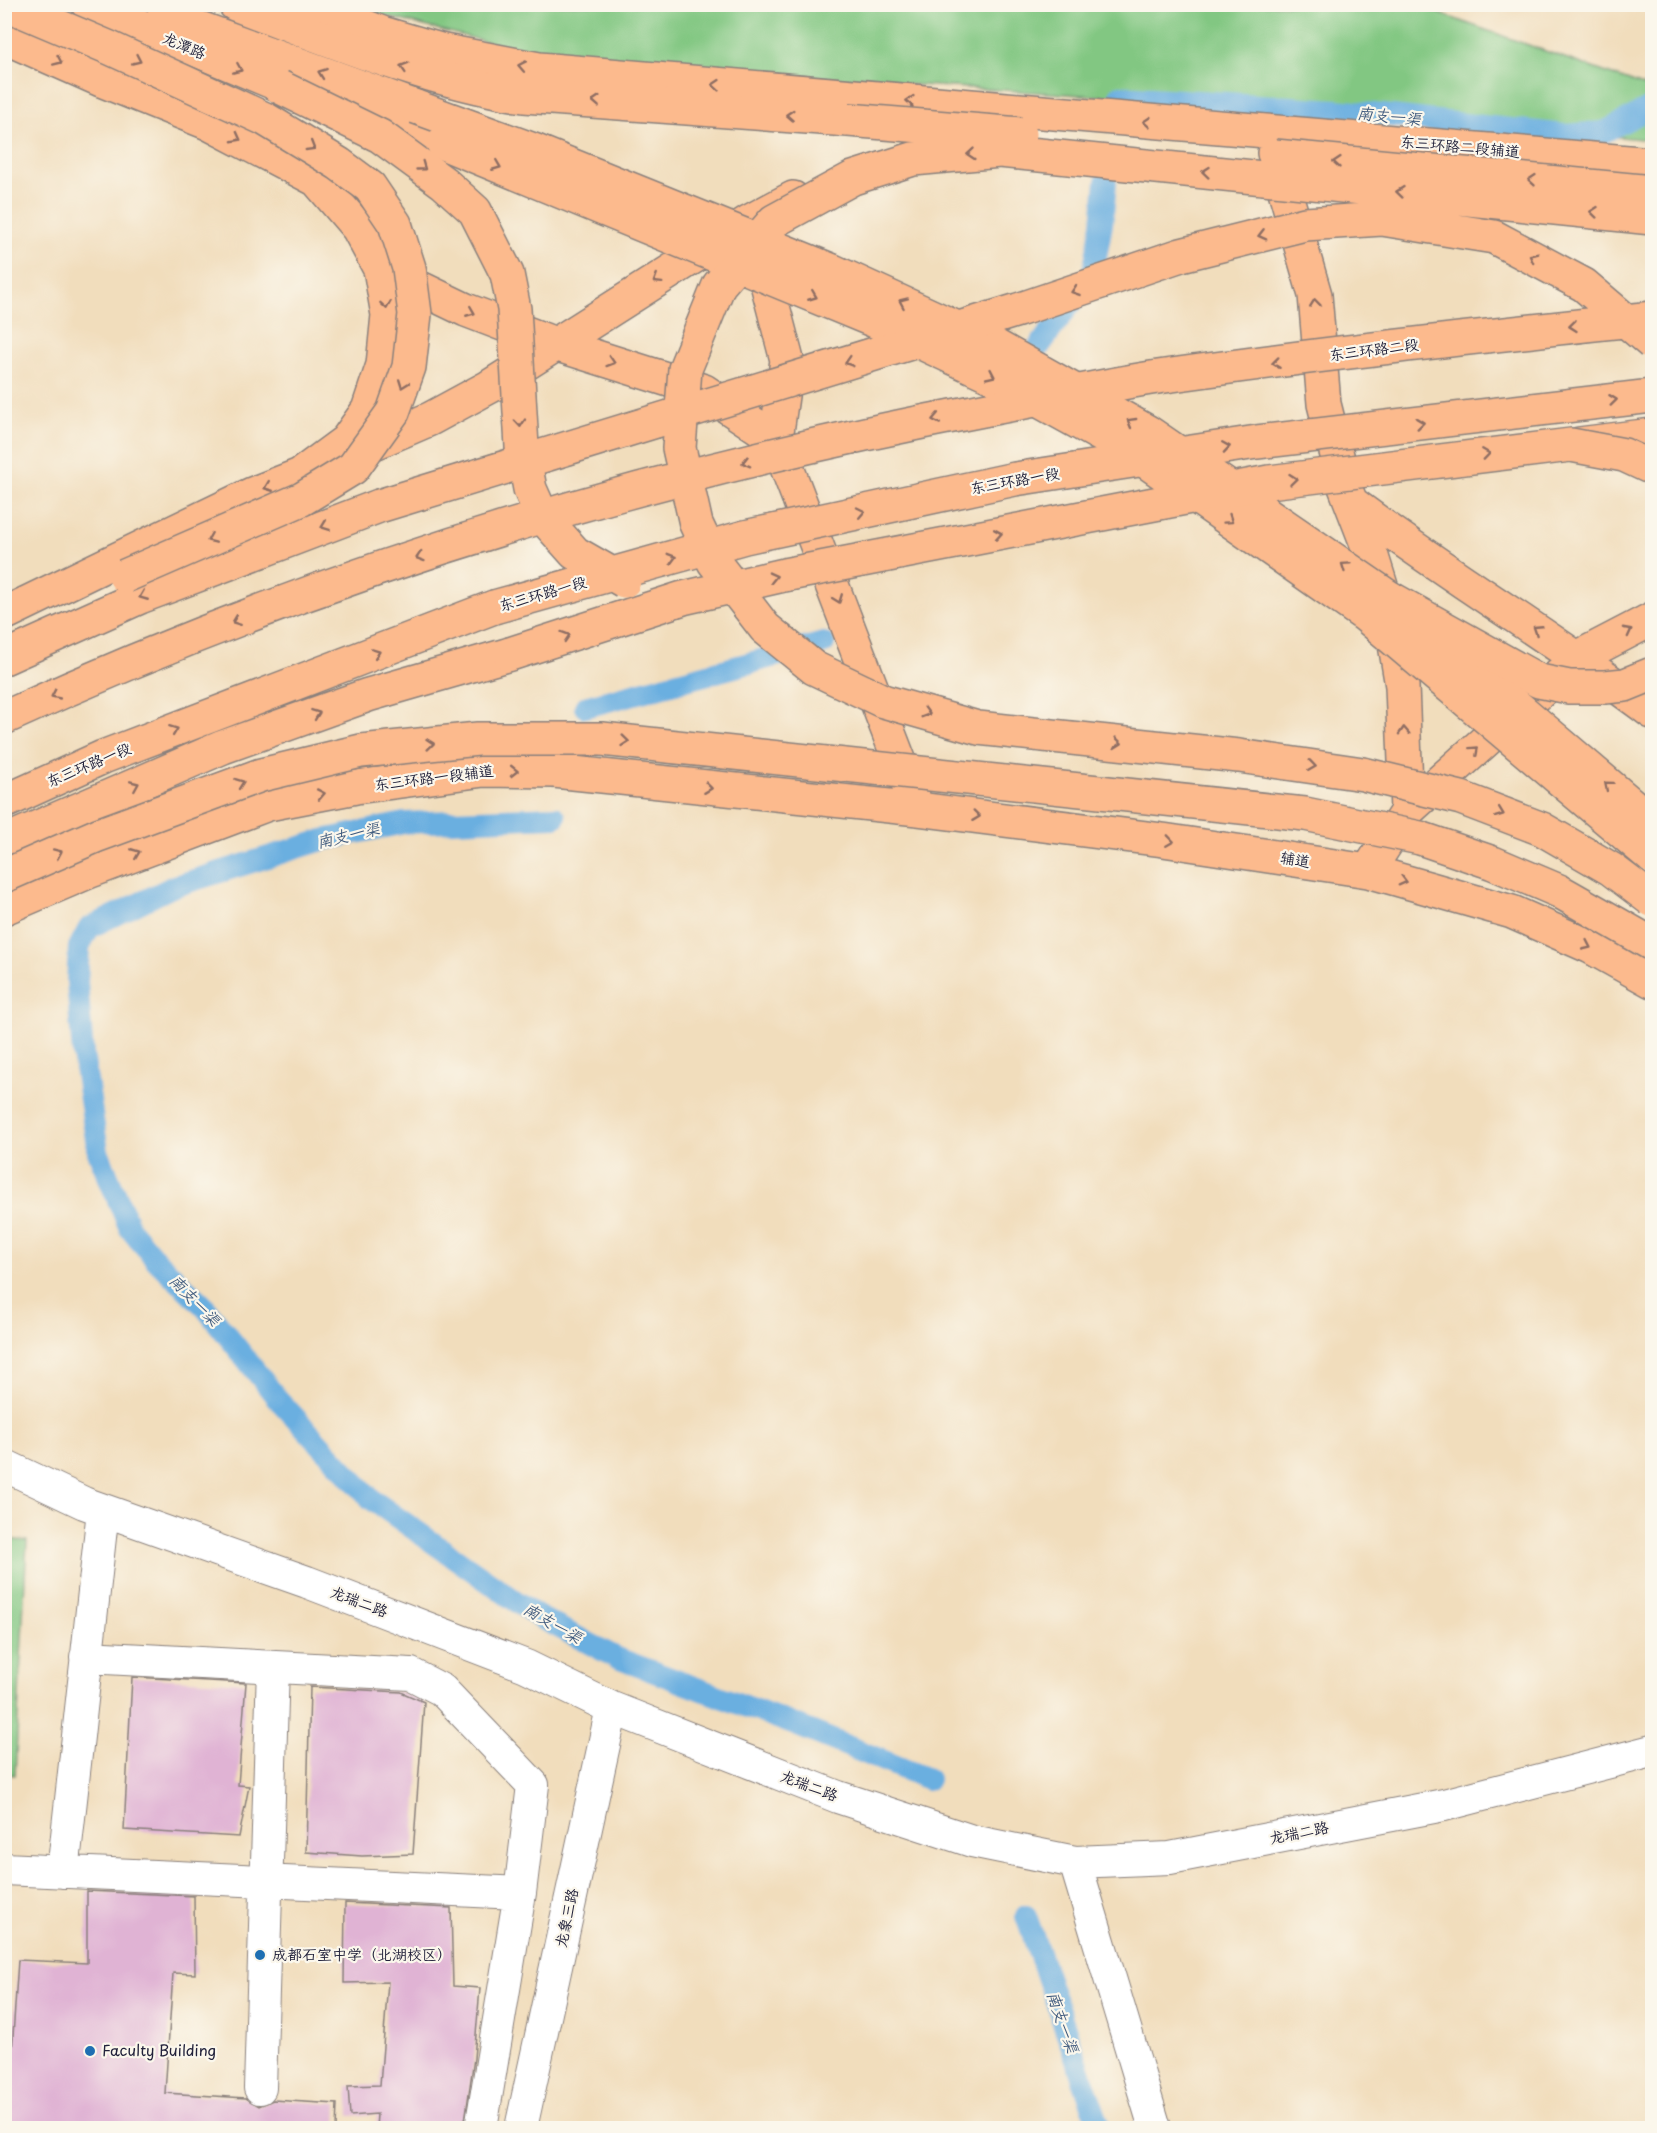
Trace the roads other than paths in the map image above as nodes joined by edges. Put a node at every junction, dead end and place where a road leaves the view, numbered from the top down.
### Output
1 (6, 4) edge
2 (88, 4) edge
3 (235, 4) edge
4 (306, 4) edge
5 (153, 9) edge
6 (4, 37) edge
7 (280, 87) junction
8 (987, 107) junction
9 (1268, 131) junction
10 (1653, 164) edge
11 (1653, 192) edge
12 (1653, 218) edge
13 (750, 221) junction
14 (380, 269) junction
15 (1653, 318) edge
16 (1653, 343) edge
17 (555, 344) junction
18 (1653, 396) edge
19 (1653, 435) edge
20 (776, 439) junction
21 (1571, 445) junction
22 (1653, 468) edge
23 (300, 475) junction
24 (1353, 504) junction
25 (683, 598) junction
26 (1390, 598) junction
27 (4, 614) edge
28 (1653, 619) edge
29 (4, 648) edge
30 (1579, 657) junction
31 (4, 658) edge
32 (1653, 674) edge
33 (1653, 712) edge
34 (4, 718) edge
35 (4, 802) edge
36 (918, 809) junction
37 (1407, 811) junction
38 (1653, 822) edge
39 (4, 842) edge
40 (1653, 857) edge
41 (1368, 871) junction
42 (4, 876) edge
43 (1653, 900) edge
44 (4, 908) edge
45 (1653, 944) edge
46 (1653, 981) edge
47 (4, 1466) edge
48 (103, 1510) junction
49 (86, 1657) junction
50 (273, 1667) junction
51 (612, 1708) junction
52 (1653, 1751) edge
53 (1075, 1862) junction
54 (4, 1869) edge
55 (63, 1872) junction
56 (267, 1881) junction
57 (520, 1893) junction
58 (260, 2088) dead end
59 (481, 2128) edge
60 (521, 2128) edge
61 (1155, 2128) edge

1 -> 29 main road, bridge
2 -> 7 main road, 龙潭路
11 -> 3 main road, bridge
8 -> 4 main road, 东三环路二段辅道
26 -> 5 main road, bridge
6 -> 14 main road
7 -> 25 main road, bridge
7 -> 40 main road, bridge
9 -> 8 main road, 东三环路二段辅道
8 - 13 main road
9 - 10 main road, 东三环路二段辅道
24 -> 9 main road
12 -> 43 main road, bridge
13 -> 17 main road
13 - 20 main road
14 -> 17 main road
14 -> 23 main road
15 -> 34 main road, 东三环路二段, bridge
16 -> 31 main road, bridge
17 -> 20 main road
17 - 23 main road
35 -> 18 main road, 东三环路一段, bridge
19 - 21 main road
20 -> 36 main road
21 - 22 main road, bridge
25 -> 21 main road, bridge
23 -> 27 main road
30 -> 24 main road
37 -> 24 main road
39 -> 25 main road, bridge
26 - 32 main road, bridge
38 -> 26 main road, bridge
30 -> 28 main road
30 - 33 main road
37 -> 30 main road
36 -> 41 main road, 辅道
44 -> 36 main road, 东三环路一段辅道
37 - 41 main road
41 -> 46 main road, 辅道
42 -> 45 main road, bridge
47 - 48 street, 龙瑞二路
48 - 49 street
48 - 51 street, 龙瑞二路
49 - 50 street
49 - 55 street
50 - 56 street
50 - 57 street
51 - 53 street, 龙瑞二路
51 - 60 street, 龙象三路
52 - 53 street, 龙瑞二路
53 - 61 street
54 - 55 street
55 - 56 street
56 - 57 street
56 - 58 street
57 - 59 street

